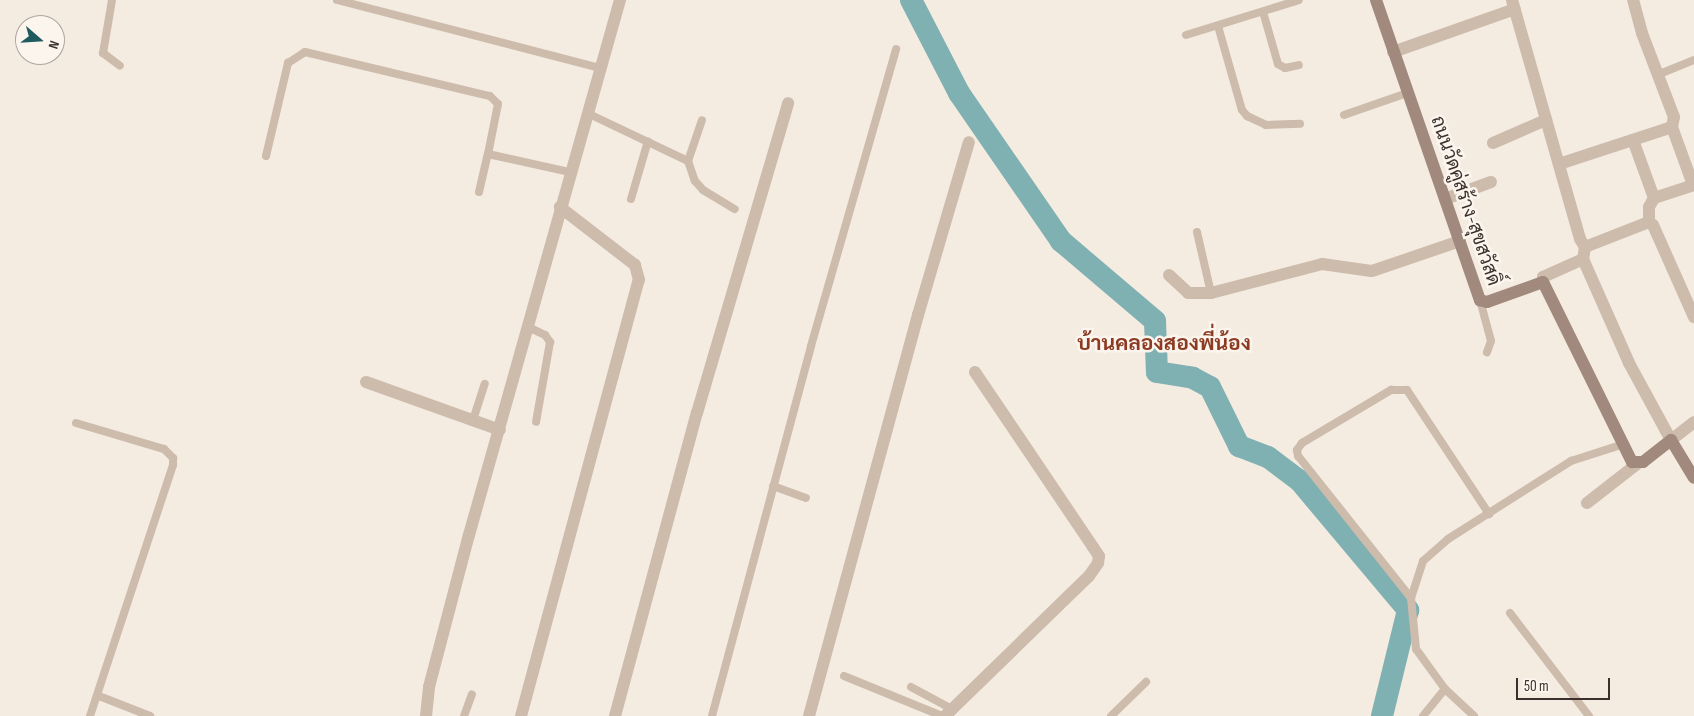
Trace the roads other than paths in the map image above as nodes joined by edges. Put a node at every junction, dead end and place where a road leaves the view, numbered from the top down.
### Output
1 (112, 0) edge
2 (620, 0) edge
3 (1299, 0) edge
4 (1376, 0) edge
5 (1633, 0) edge
6 (341, 1) edge
7 (1513, 4) edge
8 (1263, 12) junction
9 (1218, 26) junction
10 (1186, 35) dead end
11 (896, 49) dead end
12 (1393, 52) junction
13 (1694, 60) edge
14 (1300, 65) dead end
15 (120, 66) dead end
16 (600, 68) junction
17 (1657, 75) junction
18 (1407, 93) junction
19 (788, 102) dead end
20 (587, 113) junction
21 (1344, 115) dead end
22 (702, 120) dead end
23 (1546, 120) junction
24 (1300, 124) dead end
25 (1672, 127) junction
26 (1634, 140) junction
27 (648, 141) junction
28 (969, 142) dead end
29 (1493, 143) dead end
30 (488, 154) junction
31 (266, 156) dead end
32 (688, 161) junction
33 (1559, 164) junction
34 (570, 172) junction
35 (1491, 182) dead end
36 (479, 192) dead end
37 (1654, 198) junction
38 (631, 199) dead end
39 (1445, 199) junction
40 (560, 208) junction
41 (735, 209) dead end
42 (1649, 222) junction
43 (1197, 232) dead end
44 (1460, 241) junction
45 (1584, 253) junction
46 (1169, 274) dead end
47 (1543, 282) junction
48 (1211, 293) junction
49 (1480, 300) junction
50 (1694, 317) edge
51 (528, 327) junction
52 (1487, 352) dead end
53 (976, 372) dead end
54 (366, 382) dead end
55 (485, 384) dead end
56 (473, 420) junction
57 (536, 422) dead end
58 (1694, 422) edge
59 (76, 423) dead end
60 (500, 430) junction
61 (1671, 440) junction
62 (1624, 444) junction
63 (1638, 464) junction
64 (1694, 478) edge
65 (773, 486) junction
66 (806, 498) dead end
67 (1587, 503) dead end
68 (1489, 514) junction
69 (1411, 598) junction
70 (1510, 613) dead end
71 (844, 676) dead end
72 (1146, 682) dead end
73 (911, 686) dead end
74 (1445, 688) junction
75 (472, 694) dead end
76 (99, 696) junction
77 (946, 714) edge
78 (424, 715) edge
79 (90, 716) edge
80 (150, 716) edge
81 (464, 716) edge
82 (521, 716) edge
83 (615, 716) edge
84 (712, 716) edge
85 (809, 716) edge
86 (1111, 716) edge
87 (1422, 716) edge
88 (1474, 716) edge
89 (1589, 716) edge

1 - 15 lane
2 - 16 street
3 - 8 lane
4 - 12 street, ถนนวัดคู่สร้าง-สุขสวัสดิ์
5 - 17 street
6 - 16 lane
7 - 12 street
7 - 23 street
8 - 9 lane
8 - 14 lane
9 - 10 lane
9 - 24 lane
11 - 65 lane
12 - 18 street, ถนนวัดคู่สร้าง-สุขสวัสดิ์
13 - 17 lane
16 - 20 street
17 - 25 street
18 - 21 lane
18 - 39 street, ถนนวัดคู่สร้าง-สุขสวัสดิ์
19 - 83 street
20 - 27 lane
20 - 34 street
22 - 32 lane
23 - 29 street
23 - 33 street
25 - 26 street
25 - 37 street
26 - 33 street
26 - 37 street
27 - 32 lane
27 - 38 lane
28 - 85 street
30 - 31 lane
30 - 34 lane
30 - 36 lane
32 - 41 lane
33 - 45 street
34 - 40 street
35 - 39 street
37 - 42 street
39 - 44 street, ถนนวัดคู่สร้าง-สุขสวัสดิ์
40 - 51 street
40 - 82 street
42 - 45 street
42 - 50 street
43 - 48 lane
44 - 48 street
44 - 49 street, ถนนวัดคู่สร้าง-สุขสวัสดิ์
45 - 47 street
45 - 61 street
46 - 48 street
47 - 49 street, ถนนวัดคู่สร้าง-สุขสวัสดิ์
47 - 62 street
49 - 52 lane
51 - 57 lane
51 - 60 street
53 - 77 street
54 - 56 street
55 - 56 lane
56 - 60 street
58 - 61 street
59 - 76 lane
60 - 78 street
61 - 63 street
61 - 64 street
62 - 63 street
62 - 68 lane
63 - 67 street
65 - 66 lane
65 - 84 lane
68 - 69 lane
68 - 69 lane
69 - 74 lane
70 - 89 lane
71 - 77 lane
72 - 86 lane
73 - 77 lane
74 - 87 lane
74 - 88 lane
75 - 81 lane
76 - 79 lane
76 - 80 lane

